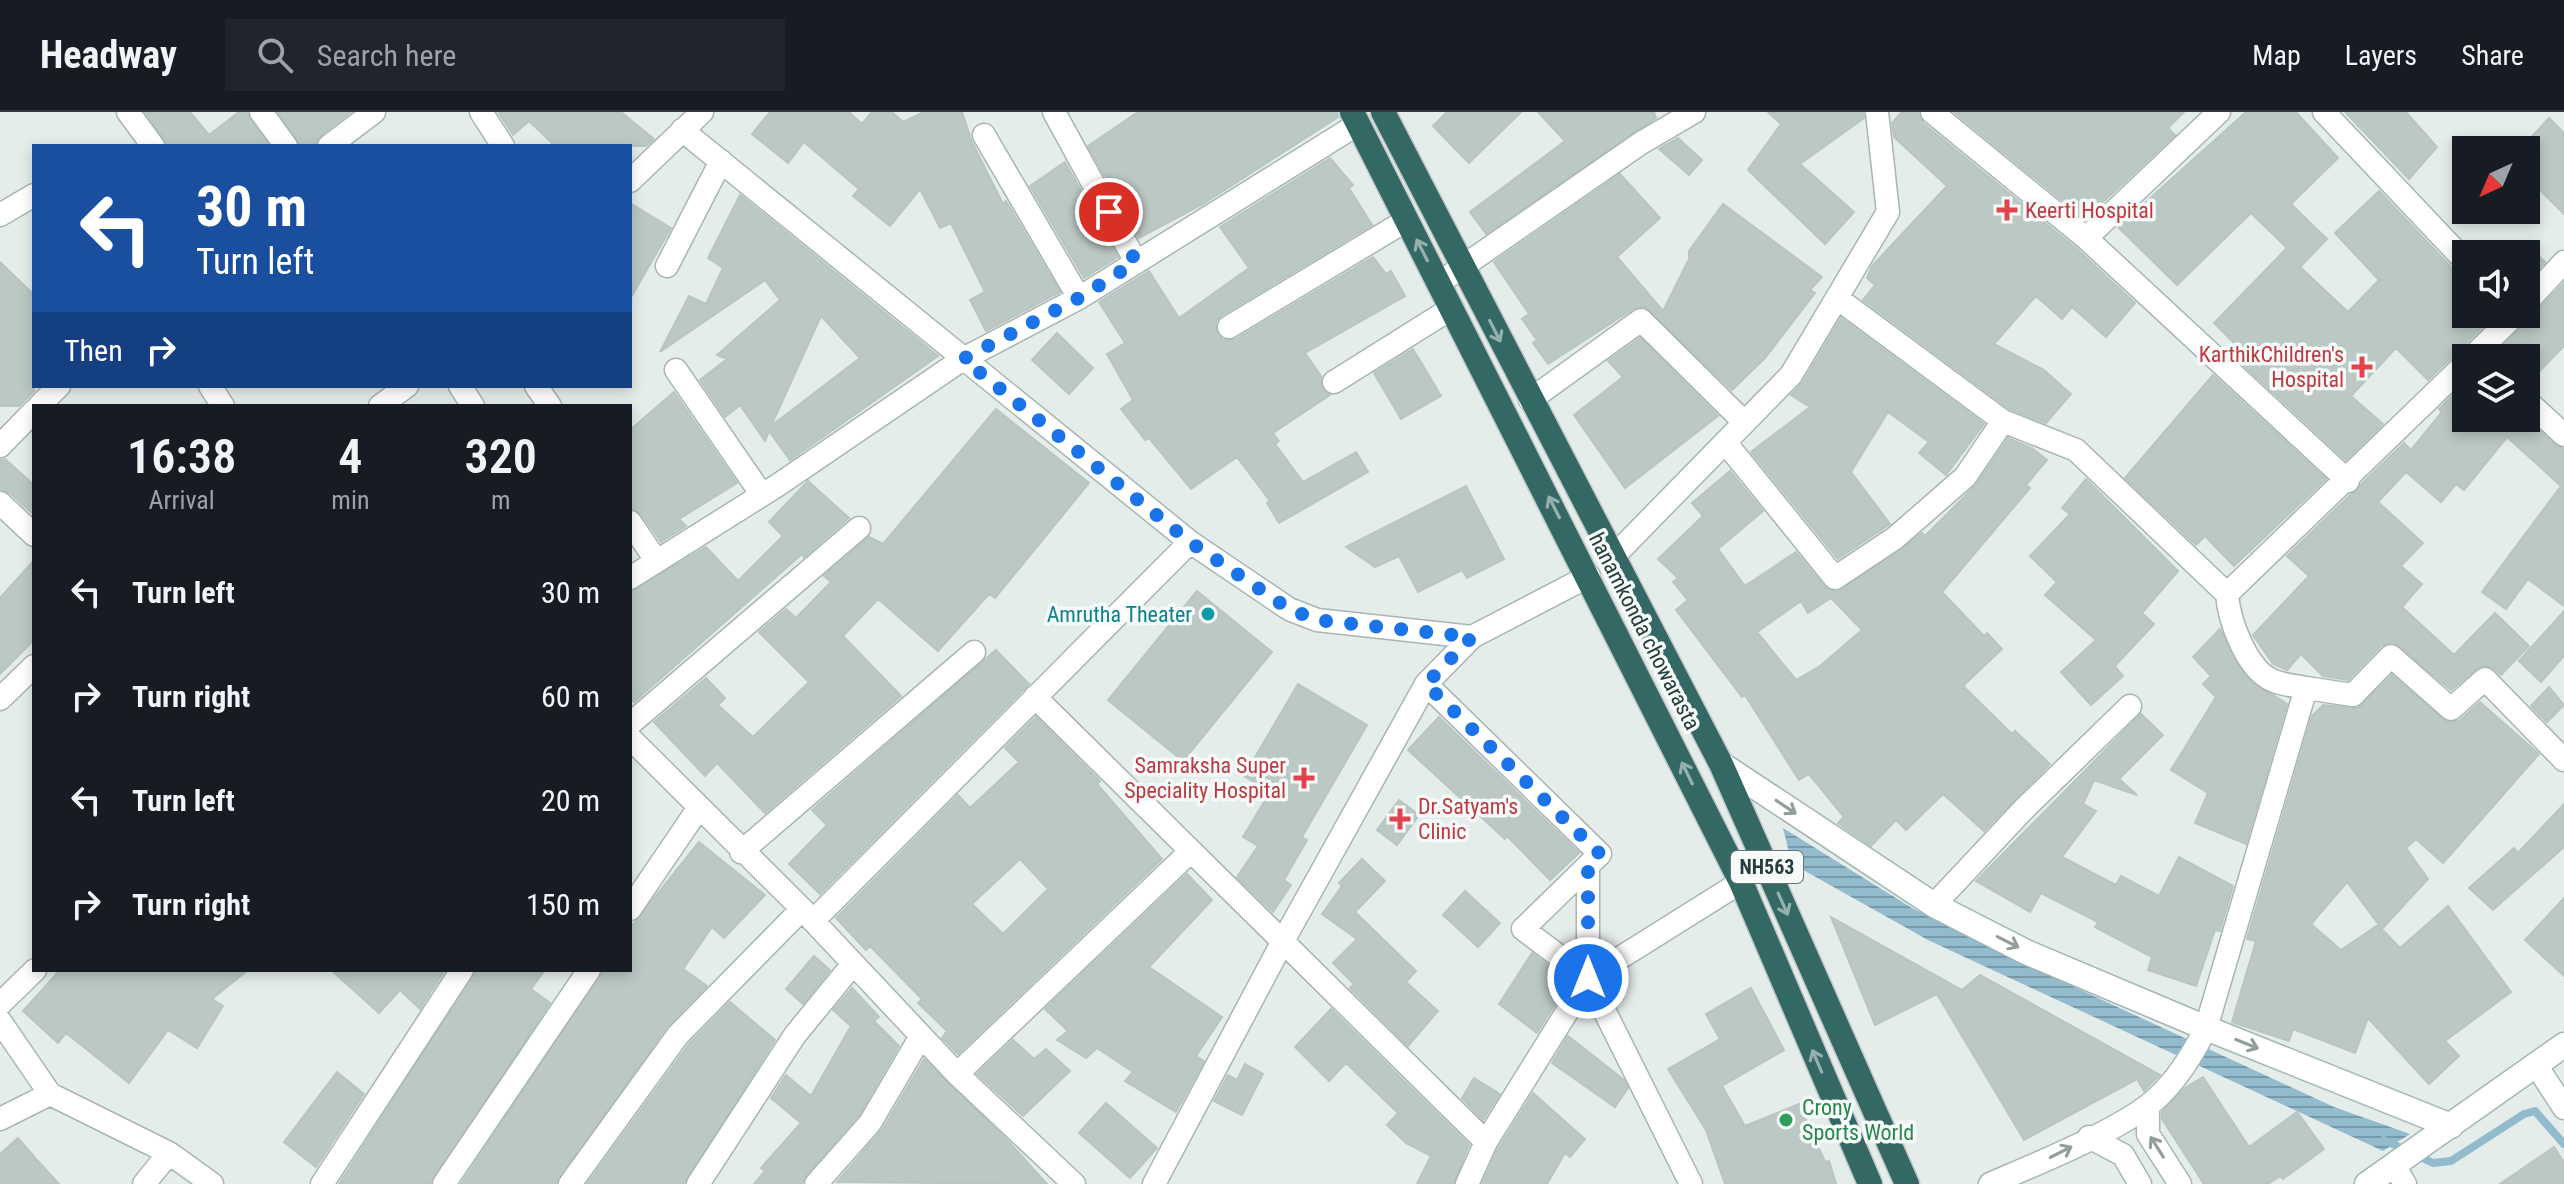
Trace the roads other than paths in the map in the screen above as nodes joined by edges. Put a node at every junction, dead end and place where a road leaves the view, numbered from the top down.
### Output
1 (128, 112) edge
2 (261, 112) edge
3 (374, 112) edge
4 (481, 112) edge
5 (702, 112) edge
6 (1054, 112) edge
7 (1383, 112) edge
8 (1694, 112) edge
9 (1877, 112) edge
10 (1932, 112) edge
11 (2219, 112) edge
12 (2324, 112) edge
13 (1355, 118) edge
14 (682, 130) junction
15 (984, 135) dead end
16 (152, 144) edge
17 (285, 144) edge
18 (332, 144) edge
19 (499, 144) edge
20 (721, 161) junction
21 (632, 179) edge
22 (32, 196) edge
23 (0, 215) edge
24 (1407, 220) junction
25 (2086, 238) junction
26 (2452, 247) edge
27 (1136, 262) junction
28 (2564, 262) edge
29 (667, 266) dead end
30 (1463, 267) junction
31 (1439, 283) junction
32 (2540, 288) edge
33 (1079, 298) junction
34 (1837, 298) junction
35 (1452, 308) junction
36 (1229, 327) dead end
37 (2502, 328) edge
38 (2487, 344) edge
39 (963, 359) junction
40 (676, 370) dead end
41 (2452, 379) edge
42 (1334, 382) dead end
43 (57, 388) edge
44 (404, 388) edge
45 (1530, 400) junction
46 (41, 404) edge
47 (383, 404) edge
48 (32, 413) edge
49 (2540, 413) edge
50 (2003, 421) junction
51 (1744, 422) junction
52 (2564, 435) edge
53 (1725, 442) junction
54 (0, 446) edge
55 (2348, 481) junction
56 (762, 495) junction
57 (0, 503) edge
58 (632, 525) edge
59 (859, 528) dead end
60 (32, 533) edge
61 (1190, 542) junction
62 (1612, 558) junction
63 (656, 560) junction
64 (1589, 576) junction
65 (632, 577) edge
66 (2227, 594) junction
67 (1472, 637) junction
68 (974, 652) dead end
69 (32, 668) edge
70 (1426, 684) junction
71 (2306, 688) junction
72 (1035, 697) junction
73 (0, 699) edge
74 (2130, 706) dead end
75 (632, 722) edge
76 (632, 740) edge
77 (2564, 760) edge
78 (1721, 764) junction
79 (698, 809) junction
80 (1191, 851) junction
81 (741, 852) junction
82 (1588, 866) junction
83 (1741, 882) junction
84 (1934, 905) junction
85 (632, 906) edge
86 (807, 915) junction
87 (1283, 941) junction
88 (853, 964) junction
89 (33, 972) edge
90 (461, 972) edge
91 (588, 972) edge
92 (1588, 978) junction
93 (0, 1004) edge
94 (0, 1021) edge
95 (921, 1036) junction
96 (2202, 1036) junction
97 (2564, 1045) edge
98 (2536, 1065) junction
99 (957, 1074) junction
100 (50, 1094) junction
101 (2148, 1106) junction
102 (2564, 1108) edge
103 (0, 1119) edge
104 (2451, 1126) junction
105 (2089, 1137) junction
106 (1486, 1142) junction
107 (169, 1153) junction
108 (2399, 1175) edge
109 (201, 1181) edge
110 (2001, 1182) edge
111 (144, 1184) edge
112 (322, 1184) edge
113 (444, 1184) edge
114 (570, 1184) edge
115 (698, 1184) edge
116 (816, 1184) edge
117 (1074, 1184) edge
118 (1154, 1184) edge
119 (1467, 1184) edge
120 (1691, 1184) edge
121 (1870, 1184) edge
122 (1907, 1184) edge
123 (2140, 1184) edge
124 (2180, 1184) edge
125 (2367, 1184) edge

1 - 16 street
2 - 17 street
3 - 18 street
4 - 19 street
5 - 14 street
6 - 27 street
7 - 30 highway, NH563
8 - 30 street
9 - 34 street
10 - 25 street
11 - 25 street
12 - 26 street
13 - 24 highway, hanamkonda chowarasta / NH563
13 - 27 street
14 - 20 street
14 - 21 street
15 - 33 street
20 - 29 street
20 - 39 street
22 - 23 street
31 -> 24 highway, hanamkonda chowarasta / NH563
24 - 36 street
25 - 55 street
27 - 33 street
28 - 32 street
30 - 31 street
30 -> 45 highway, NH563
31 - 35 highway, hanamkonda chowarasta / NH563
33 - 39 street
34 - 50 street
34 - 51 street
35 - 42 street
64 -> 35 highway, hanamkonda chowarasta / NH563
37 - 38 street
39 - 56 street
39 - 61 street
40 - 56 street
41 - 55 street
43 - 46 street
44 - 47 street
45 - 51 street
45 - 62 highway, NH563
48 - 54 street
49 - 52 street
50 - 53 street
50 - 66 street
51 - 53 street
53 - 62 street
55 - 66 street
56 - 63 street
57 - 60 street
58 - 63 street
59 - 75 street
61 - 67 street
61 - 72 street
62 - 78 highway, NH563
63 - 65 street
64 - 67 street
83 -> 64 highway, hanamkonda chowarasta / NH563
66 - 71 street
67 - 70 street
68 - 81 street
69 - 73 street
70 - 82 street
70 - 87 street
71 - 77 street
71 - 96 street
72 - 80 street
72 - 86 street
74 - 84 street
76 - 79 street
78 -> 84 street
78 -> 122 highway, NH563
79 - 81 street
79 - 85 street
80 - 87 street
80 - 99 street
81 - 86 street
82 - 92 street
82 - 92 street
83 - 92 street
121 -> 83 highway, hanamkonda chowarasta / NH563
84 -> 96 street
86 - 88 street
86 - 114 street
87 - 106 street
87 - 118 street
88 - 95 street
88 - 115 street
89 - 93 street
90 - 112 street
91 - 113 street
92 - 106 street
92 - 120 street
94 - 100 street
95 - 99 street
95 - 116 street
96 - 101 street
96 -> 104 street
97 - 98 street
98 - 102 street
98 - 104 street
99 - 117 street
100 - 103 street
100 - 107 street
101 - 105 street
124 -> 101 street
104 - 108 street
110 -> 105 street
105 - 123 street
106 - 119 street
107 - 109 street
107 - 111 street
108 - 125 street

